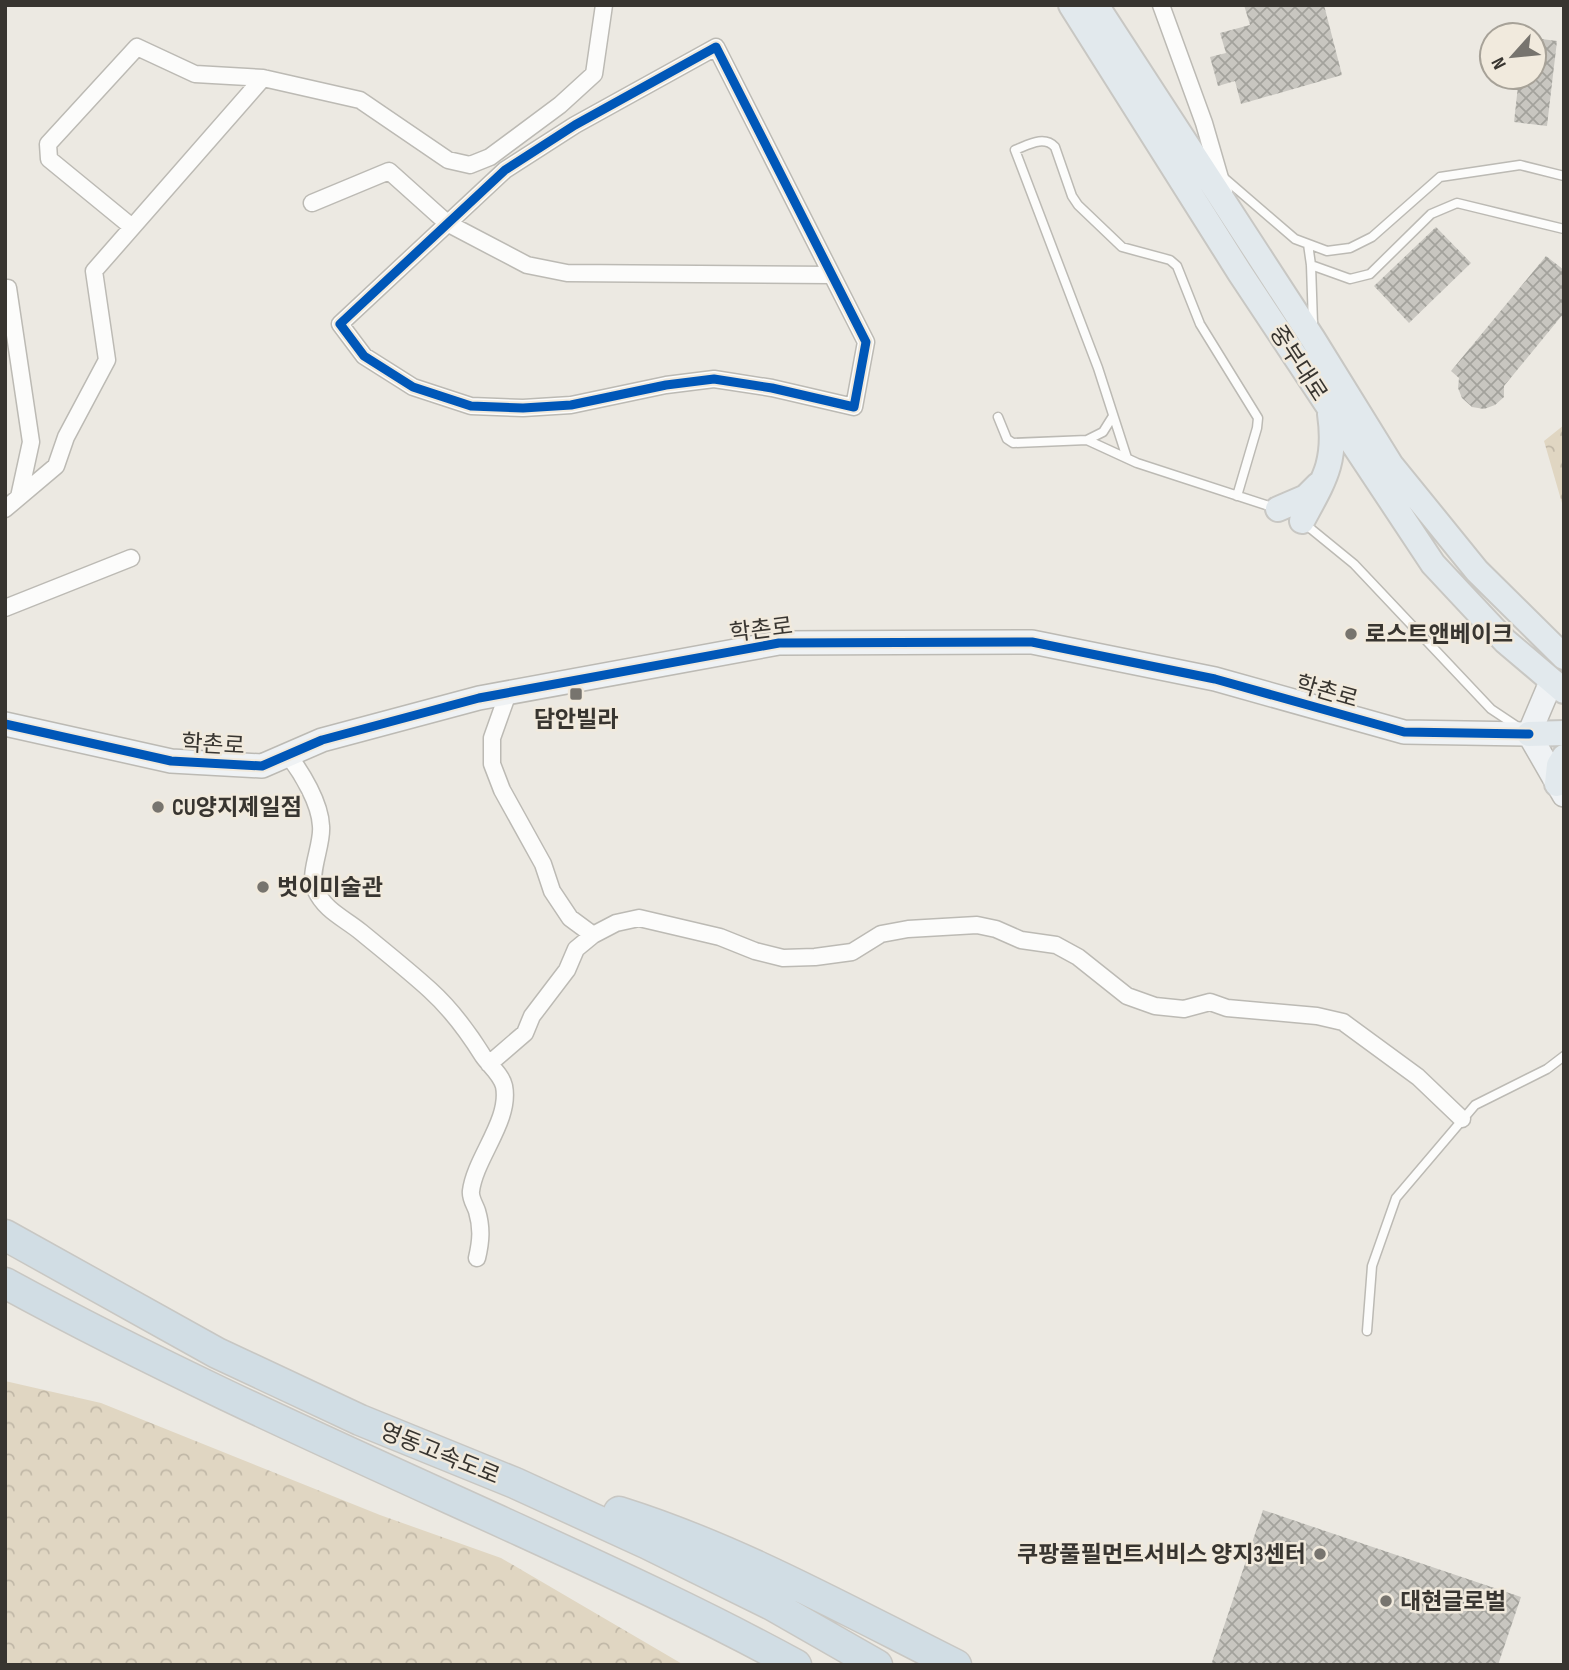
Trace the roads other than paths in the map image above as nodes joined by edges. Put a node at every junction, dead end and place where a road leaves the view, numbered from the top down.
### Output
1 (604, 5) edge
2 (1071, 5) edge
3 (1096, 5) edge
4 (1161, 5) edge
5 (263, 78) junction
6 (560, 105) junction
7 (575, 125) junction
8 (1220, 175) junction
9 (1564, 176) edge
10 (312, 203) dead end
11 (1228, 211) junction
12 (447, 223) junction
13 (132, 227) junction
14 (1564, 229) edge
15 (1308, 244) junction
16 (1311, 265) junction
17 (832, 275) junction
18 (8, 288) dead end
19 (1313, 339) junction
20 (1330, 410) junction
21 (1113, 416) junction
22 (998, 417) dead end
23 (1087, 440) junction
24 (1127, 458) junction
25 (1327, 474) junction
26 (1237, 496) junction
27 (19, 497) junction
28 (5, 509) edge
29 (1278, 509) junction
30 (1302, 521) junction
31 (131, 558) dead end
32 (5, 608) edge
33 (1564, 657) edge
34 (1557, 687) edge
35 (508, 693) junction
36 (5, 724) edge
37 (1564, 733) edge
38 (1529, 734) junction
39 (288, 755) junction
40 (1564, 757) edge
41 (1560, 789) edge
42 (593, 935) junction
43 (1564, 1056) edge
44 (489, 1064) junction
45 (1462, 1119) junction
46 (5, 1235) edge
47 (477, 1258) dead end
48 (5, 1283) edge
49 (1367, 1331) dead end
50 (480, 1469) junction
51 (796, 1665) edge
52 (877, 1665) edge
53 (956, 1665) edge

1 - 6 street
2 - 20 main road, 중부대로
3 - 11 main road, 중부대로
4 - 8 street
5 - 6 street
5 - 13 street
5 - 13 street
6 - 7 street
7 - 12 street
7 - 17 street
8 - 11 street
8 - 15 lane
9 - 15 lane
10 - 12 street
11 - 19 main road, 중부대로
12 - 17 street
12 - 17 street
13 - 27 street
14 - 16 lane
15 - 16 lane
16 - 19 lane
18 - 27 street
19 - 33 main road, 중부대로
20 - 25 main road
20 - 34 main road, 중부대로
21 - 23 lane
21 - 24 lane
21 - 26 lane
22 - 23 lane
23 - 24 lane
24 - 26 lane
25 - 29 main road
25 - 30 main road
26 - 29 lane
27 - 28 street
29 - 30 lane
30 - 38 lane
31 - 32 street
34 - 38 street
35 - 38 street, 학촌로
35 - 39 street, 학촌로
35 - 42 street
36 - 39 street, 학촌로
37 - 38 main road
38 - 41 street
39 - 44 street
40 - 41 main road
42 - 44 street
42 - 45 street
43 - 45 lane
44 - 47 street
45 - 49 lane
46 - 50 highway, 영동고속도로
48 - 51 highway, 영동고속도로
50 - 52 highway, 영동고속도로
50 - 53 highway

